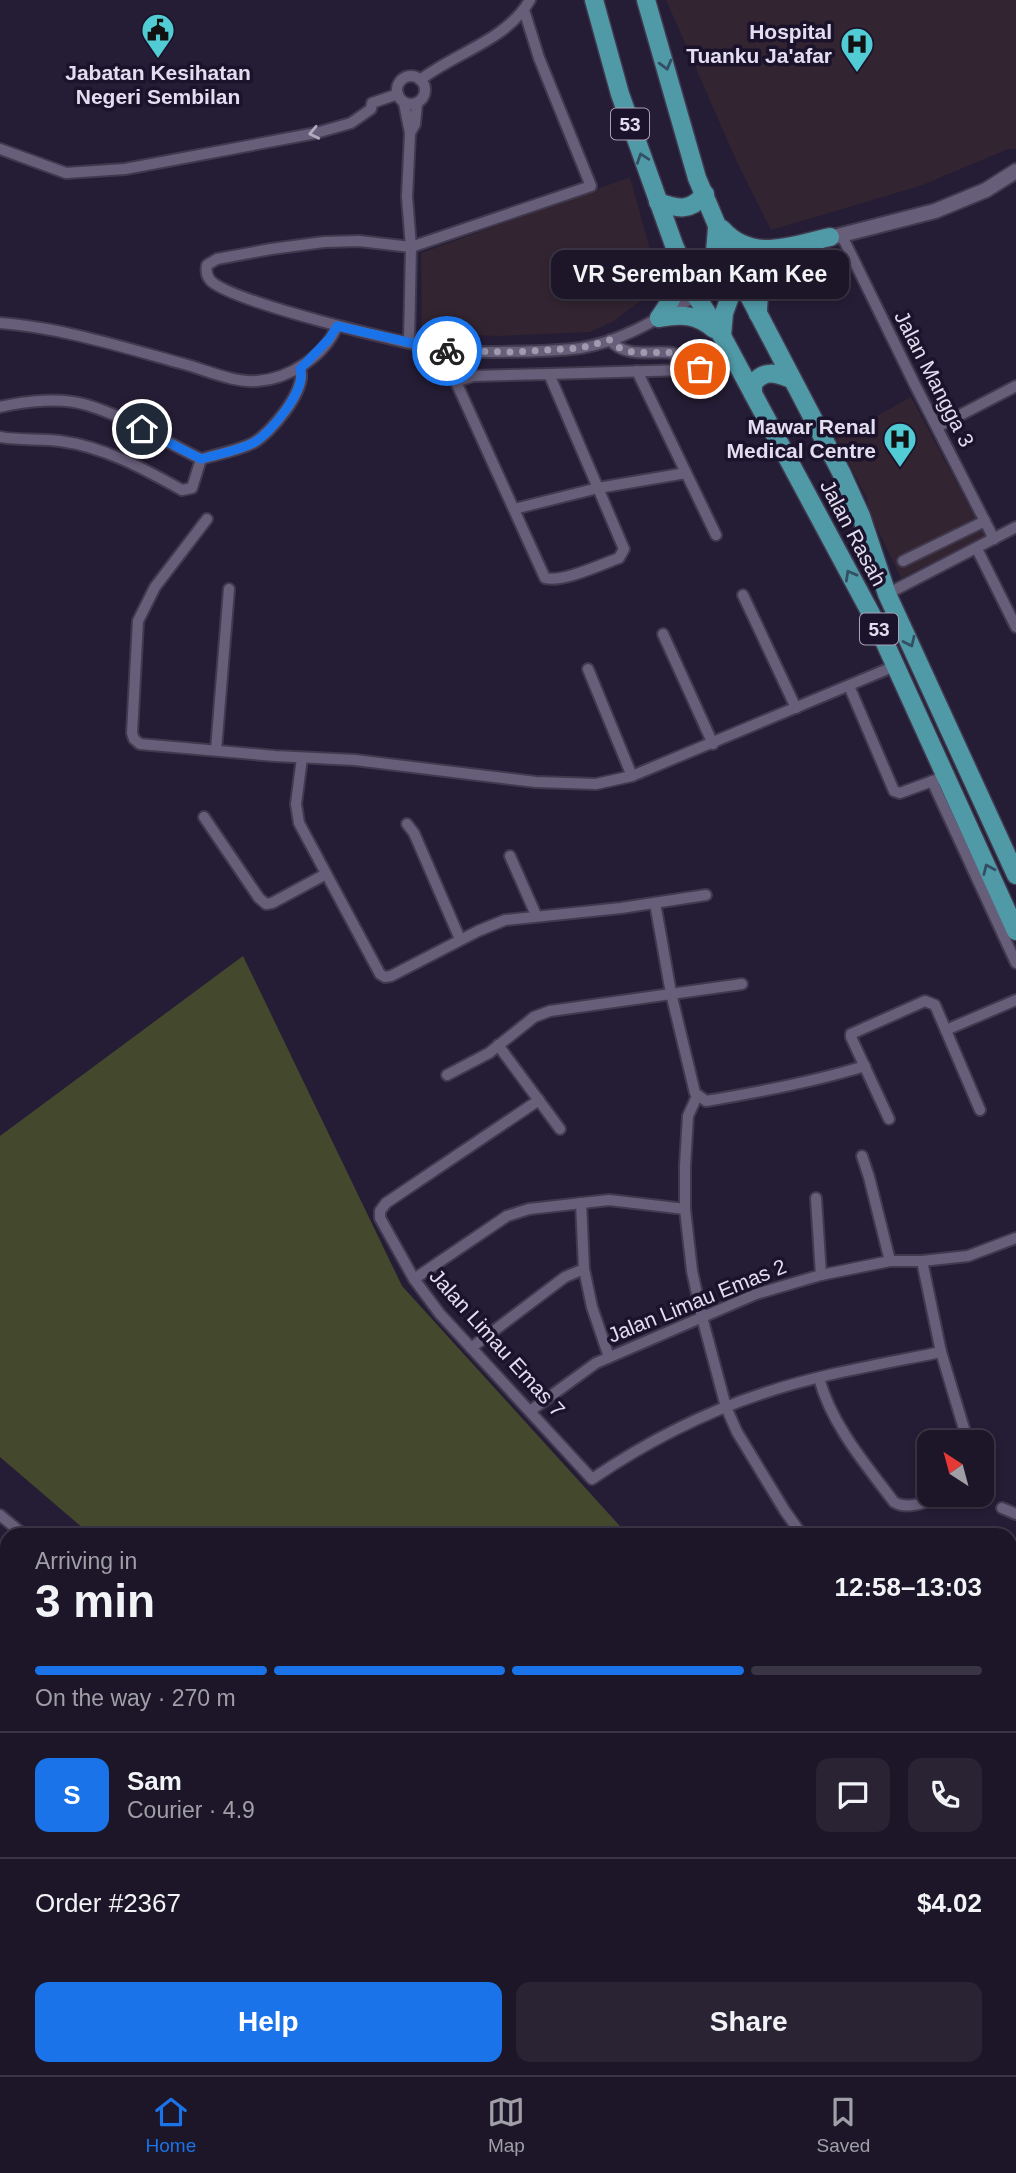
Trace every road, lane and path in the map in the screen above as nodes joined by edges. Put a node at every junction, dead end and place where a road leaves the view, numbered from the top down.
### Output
1 (594, 0) edge
2 (646, 0) edge
3 (527, 5) edge
4 (419, 80) junction
5 (401, 98) junction
6 (417, 103) junction
7 (410, 133) junction
8 (0, 149) edge
9 (1016, 171) edge
10 (705, 194) junction
11 (658, 202) junction
12 (717, 224) junction
13 (836, 235) junction
14 (674, 245) junction
15 (411, 247) junction
16 (738, 275) junction
17 (696, 296) junction
18 (758, 315) junction
19 (659, 318) junction
20 (0, 323) edge
21 (337, 326) junction
22 (722, 336) junction
23 (610, 340) junction
24 (409, 342) junction
25 (432, 348) junction
26 (300, 369) junction
27 (718, 369) dead end
28 (682, 370) junction
29 (637, 371) junction
30 (549, 374) junction
31 (791, 379) junction
32 (456, 382) junction
33 (1016, 386) edge
34 (753, 394) junction
35 (0, 407) edge
36 (937, 427) junction
37 (0, 437) edge
38 (201, 459) junction
39 (686, 473) junction
40 (598, 488) junction
41 (514, 509) junction
42 (207, 519) dead end
43 (985, 521) junction
44 (1016, 527) edge
45 (716, 535) dead end
46 (994, 540) junction
47 (977, 549) junction
48 (903, 561) dead end
49 (229, 589) dead end
50 (887, 594) junction
51 (743, 595) dead end
52 (1016, 627) edge
53 (663, 634) dead end
54 (895, 666) junction
55 (588, 669) dead end
56 (849, 686) junction
57 (796, 708) junction
58 (713, 744) junction
59 (216, 750) junction
60 (302, 758) junction
61 (632, 776) junction
62 (939, 778) junction
63 (204, 817) dead end
64 (407, 824) dead end
65 (510, 856) dead end
66 (1015, 872) edge
67 (326, 874) junction
68 (706, 895) dead end
69 (655, 903) junction
70 (536, 915) junction
71 (1016, 931) edge
72 (460, 939) junction
73 (1016, 963) edge
74 (742, 984) dead end
75 (671, 993) junction
76 (1016, 1000) edge
77 (946, 1030) junction
78 (498, 1045) junction
79 (865, 1066) junction
80 (447, 1075) dead end
81 (697, 1096) junction
82 (539, 1100) junction
83 (981, 1110) dead end
84 (889, 1119) dead end
85 (560, 1129) dead end
86 (862, 1156) dead end
87 (816, 1198) dead end
88 (581, 1203) junction
89 (685, 1209) junction
90 (1016, 1238) edge
91 (890, 1261) junction
92 (922, 1261) junction
93 (584, 1269) junction
94 (821, 1275) junction
95 (414, 1279) junction
96 (702, 1317) junction
97 (471, 1348) junction
98 (941, 1352) junction
99 (609, 1357) junction
100 (819, 1378) junction
101 (726, 1407) junction
102 (530, 1411) junction
103 (964, 1430) edge
104 (917, 1503) edge
105 (1002, 1508) dead end
106 (1016, 1514) edge
107 (797, 1528) edge

11 -> 1 highway, Jalan Rasah / 53
2 -> 10 highway, Jalan Rasah / 53
3 - 4 street
3 - 15 street
4 - 5 street
4 - 6 street
5 - 6 street
5 - 7 street
5 -> 8 street
6 - 7 street
7 - 15 street
9 - 13 street
10 - 11 highway
10 - 12 highway, Jalan Rasah / 53
11 - 14 highway, Jalan Rasah / 53
12 - 13 highway
12 - 16 highway, Jalan Rasah / 53
12 - 17 highway
13 - 16 street
13 - 18 highway
13 - 36 street, Jalan Mangga 3
14 - 17 highway, Jalan Rasah / 53
14 - 19 highway
15 - 21 street
15 - 24 street
16 - 17 street
16 - 18 highway, Jalan Rasah / 53
16 - 22 highway
17 - 19 street
17 - 22 highway, Jalan Rasah / 53
18 - 31 highway, Jalan Rasah / 53
19 - 22 highway
19 - 23 street
20 - 26 street
21 - 24 street
21 - 26 street
22 - 34 highway, Jalan Rasah / 53
23 - 25 street
23 - 28 street
24 - 25 street
25 - 32 street
26 - 38 street
27 - 28 street
28 - 29 street
29 - 30 street
29 - 39 street
30 - 32 street
30 - 40 street
31 - 34 highway
31 - 50 highway, Jalan Rasah / 53
32 - 41 street
33 - 36 street
54 -> 34 highway, Jalan Rasah / 53
35 - 38 street
36 - 43 street, Jalan Mangga 3
37 - 38 street
39 - 40 street
39 - 45 street
40 - 41 street
40 - 41 street
42 - 59 street
43 - 46 street, Jalan Mangga 3
43 - 48 street
44 - 46 street
46 - 47 street
47 - 50 street
47 - 52 street
49 - 59 street
50 -> 66 highway, Jalan Rasah / 53
51 - 57 street
53 - 58 street
54 - 56 street
54 - 62 highway, Jalan Rasah / 53
55 - 61 street
56 - 57 street
56 - 62 street
57 - 58 street
58 - 61 street
59 - 60 street
60 - 61 street
60 - 67 street
71 -> 62 highway, Jalan Rasah / 53
62 - 73 street
63 - 67 street
64 - 72 street
65 - 70 street
67 - 72 street
68 - 69 street
69 - 70 street
69 - 75 street
70 - 72 street
74 - 75 street
75 - 78 street
75 - 81 street
76 - 77 street
77 - 79 street
77 - 83 street
78 - 80 street
78 - 82 street
79 - 81 street
79 - 84 street
81 - 89 street
82 - 85 street
82 - 95 street, Jalan Limau Emas 7
86 - 91 street
87 - 94 street
88 - 89 street
88 - 93 street
88 - 95 street
89 - 96 street
90 - 92 street, Jalan Limau Emas 2
91 - 92 street, Jalan Limau Emas 2
91 - 94 street, Jalan Limau Emas 2
92 - 98 street
93 - 97 street
93 - 99 street
94 - 96 street, Jalan Limau Emas 2
95 - 97 street, Jalan Limau Emas 7
96 - 99 street, Jalan Limau Emas 2
96 - 101 street
97 - 102 street, Jalan Limau Emas 7
98 - 100 street
98 - 103 street
99 - 102 street, Jalan Limau Emas 2
100 - 101 street
100 - 104 street
101 - 102 street, Jalan Limau Emas 7
101 - 107 street
105 - 106 street

